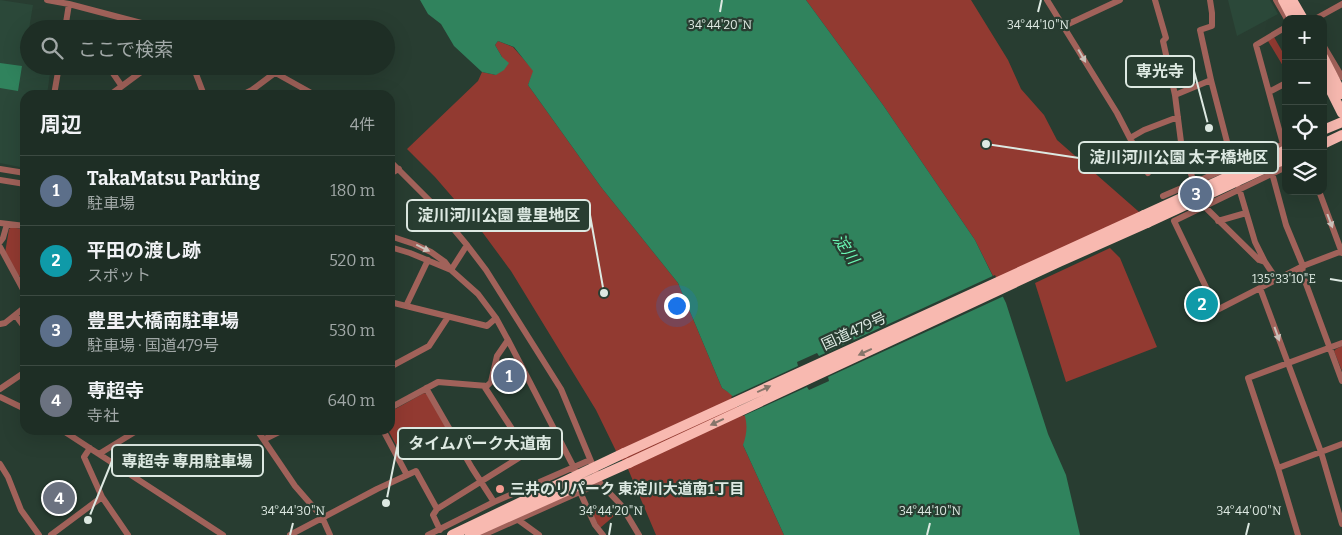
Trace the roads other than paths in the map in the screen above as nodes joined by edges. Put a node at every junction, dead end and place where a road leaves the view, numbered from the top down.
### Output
1 (47, 0) edge
2 (1047, 0) edge
3 (1120, 0) edge
4 (1155, 0) edge
5 (1210, 0) edge
6 (1276, 0) edge
7 (1283, 0) edge
8 (1292, 0) edge
9 (1298, 0) edge
10 (69, 4) junction
11 (1342, 4) edge
12 (1285, 15) edge
13 (1291, 15) edge
14 (1301, 15) edge
15 (1306, 15) edge
16 (1322, 15) edge
17 (66, 20) edge
18 (133, 20) edge
19 (1064, 26) junction
20 (1282, 29) edge
21 (1327, 52) edge
22 (1325, 60) edge
23 (57, 75) edge
24 (114, 75) edge
25 (136, 75) edge
26 (196, 75) edge
27 (273, 75) edge
28 (281, 75) edge
29 (1342, 77) edge
30 (1211, 80) junction
31 (1327, 83) edge
32 (121, 85) junction
33 (1282, 85) edge
34 (55, 90) edge
35 (116, 90) edge
36 (202, 90) edge
37 (255, 90) edge
38 (306, 90) edge
39 (1269, 92) junction
40 (1327, 94) edge
41 (1342, 94) edge
42 (1175, 95) junction
43 (1342, 113) edge
44 (1178, 117) junction
45 (1342, 122) edge
46 (1327, 128) edge
47 (1342, 135) edge
48 (1282, 136) edge
49 (1130, 138) junction
50 (1327, 142) edge
51 (1282, 147) edge
52 (1282, 150) edge
53 (1282, 161) edge
54 (1233, 165) junction
55 (1272, 165) junction
56 (395, 166) edge
57 (1282, 166) edge
58 (0, 168) edge
59 (399, 170) junction
60 (20, 172) edge
61 (395, 172) edge
62 (1148, 173) dead end
63 (0, 180) edge
64 (20, 183) edge
65 (1194, 183) junction
66 (1239, 188) junction
67 (1321, 195) edge
68 (1163, 196) dead end
69 (1204, 206) junction
70 (1246, 213) junction
71 (1218, 220) junction
72 (0, 222) edge
73 (7, 224) junction
74 (20, 225) edge
75 (395, 238) edge
76 (0, 242) edge
77 (467, 245) junction
78 (0, 247) edge
79 (395, 249) edge
80 (1342, 251) edge
81 (428, 260) junction
82 (1265, 262) junction
83 (1304, 266) junction
84 (451, 270) junction
85 (1276, 280) junction
86 (20, 284) edge
87 (1260, 288) junction
88 (395, 303) edge
89 (406, 306) junction
90 (20, 312) edge
91 (16, 316) junction
92 (448, 317) junction
93 (496, 318) junction
94 (20, 321) edge
95 (0, 324) edge
96 (508, 340) junction
97 (1342, 343) edge
98 (1329, 348) junction
99 (395, 364) edge
100 (1288, 364) junction
101 (20, 375) edge
102 (1342, 381) edge
103 (484, 386) junction
104 (426, 388) junction
105 (0, 389) edge
106 (0, 396) edge
107 (395, 405) edge
108 (20, 406) edge
109 (557, 434) junction
110 (70, 435) edge
111 (130, 435) edge
112 (261, 435) edge
113 (274, 435) edge
114 (387, 435) edge
115 (265, 440) junction
116 (1342, 444) edge
117 (90, 448) junction
118 (527, 452) junction
119 (1321, 452) junction
120 (99, 454) junction
121 (590, 460) junction
122 (0, 464) edge
123 (573, 468) junction
124 (1278, 468) junction
125 (407, 475) junction
126 (481, 481) junction
127 (600, 483) junction
128 (582, 491) junction
129 (102, 497) junction
130 (494, 502) junction
131 (437, 509) junction
132 (322, 517) junction
133 (518, 519) junction
134 (1342, 524) edge
135 (440, 530) junction
136 (39, 535) edge
137 (51, 535) edge
138 (128, 535) edge
139 (223, 535) edge
140 (290, 535) edge
141 (330, 535) edge
142 (428, 535) edge
143 (452, 535) edge
144 (468, 535) edge
145 (483, 535) edge
146 (539, 535) edge
147 (603, 535) edge
148 (639, 535) edge
149 (1298, 535) edge

1 - 10 street
2 - 19 street
3 - 19 street
4 - 42 street
5 - 30 street
6 - 12 street
7 - 13 highway
8 - 14 highway
9 - 15 street
10 - 17 street
10 - 18 street
11 - 16 street
19 -> 49 street
20 - 39 street
21 - 29 street
22 - 41 highway
23 - 34 street
24 - 32 street
25 - 32 street
26 - 36 street
27 - 37 street
28 - 38 street
30 - 42 street
30 - 54 street
31 - 43 highway
32 - 35 street
33 - 39 street
39 - 48 street
40 - 45 street
42 - 44 street
44 - 49 street
44 - 65 street
45 - 46 highway
47 - 50 highway
49 - 62 street
51 - 54 street
52 - 55 highway
53 - 55 highway
54 - 65 street
55 - 57 street
55 - 66 street
55 - 83 street
143 -> 55 highway, 国道479号, bridge
55 -> 144 highway, 国道479号, bridge
56 - 59 street
58 - 60 street
59 - 61 street
59 - 77 street
63 - 64 street
65 - 68 street
66 - 69 street
66 - 70 street
67 -> 80 street
69 - 71 street
69 - 87 street
70 - 71 street
70 - 82 street
71 - 82 street
72 - 73 street
73 - 74 street
73 - 76 street
75 -> 84 street
77 - 84 street
77 - 121 street
78 - 86 street
79 - 81 street
80 - 83 street
81 - 84 street
81 - 89 street
82 - 85 street
83 - 85 street
83 - 98 street
84 - 93 street
85 - 87 street
87 -> 100 street
88 - 89 street
89 - 92 street
90 - 91 street
91 - 94 street
91 - 95 street
92 - 93 street
92 - 99 street
93 - 96 street
96 - 103 street
96 - 109 street
97 - 98 street
98 - 100 street
98 - 102 street
100 - 119 street
100 - 124 street
101 - 105 street
103 - 104 street
103 - 118 street
104 - 107 street
104 - 126 street
106 - 108 street
109 - 118 street
109 - 123 street
110 - 117 street
111 - 120 street
112 - 115 street
113 - 115 street
114 - 125 street
115 - 132 street
116 - 119 street
117 - 120 street
117 - 129 street
118 - 126 street
119 - 124 street
119 - 134 street
120 - 139 street
121 - 123 street
121 - 127 street
122 - 136 street
123 - 128 street
123 - 130 street
124 - 149 street
125 - 131 street
125 - 132 street
126 - 130 street
126 - 131 street
127 - 128 street
127 - 148 street
128 - 133 street
128 - 147 street
129 - 137 street
129 - 138 street
130 - 135 street
131 - 135 street
132 - 140 street
132 - 141 street
133 - 145 street
133 - 146 street
135 - 142 street

